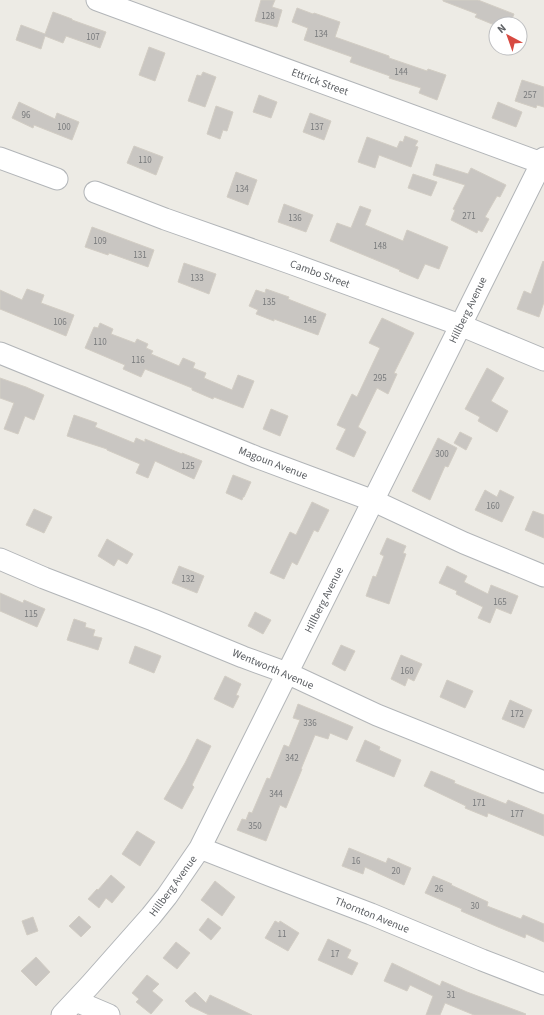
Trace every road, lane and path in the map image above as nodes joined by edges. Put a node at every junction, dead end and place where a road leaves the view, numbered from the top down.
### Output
1 (97, 0) edge
2 (0, 158) edge
3 (543, 162) edge
4 (58, 179) dead end
5 (95, 192) dead end
6 (460, 325) junction
7 (0, 353) edge
8 (544, 360) edge
9 (374, 501) junction
10 (0, 559) edge
11 (544, 576) edge
12 (287, 673) junction
13 (544, 782) edge
14 (200, 848) junction
15 (544, 984) edge
16 (69, 1008) edge
17 (109, 1015) edge

1 - 3 street, Ettrick Street
2 - 4 street
3 - 6 street, Hillberg Avenue
5 - 6 street, Cambo Street
6 - 8 street, Cambo Street
6 - 9 street, Hillberg Avenue
7 - 9 street, Magoun Avenue
9 - 11 street, Magoun Avenue
9 - 12 street, Hillberg Avenue
10 - 12 street, Wentworth Avenue
12 - 13 street, Wentworth Avenue
12 - 14 street, Hillberg Avenue
14 - 15 street, Thornton Avenue
14 - 16 street, Hillberg Avenue
16 - 17 street

